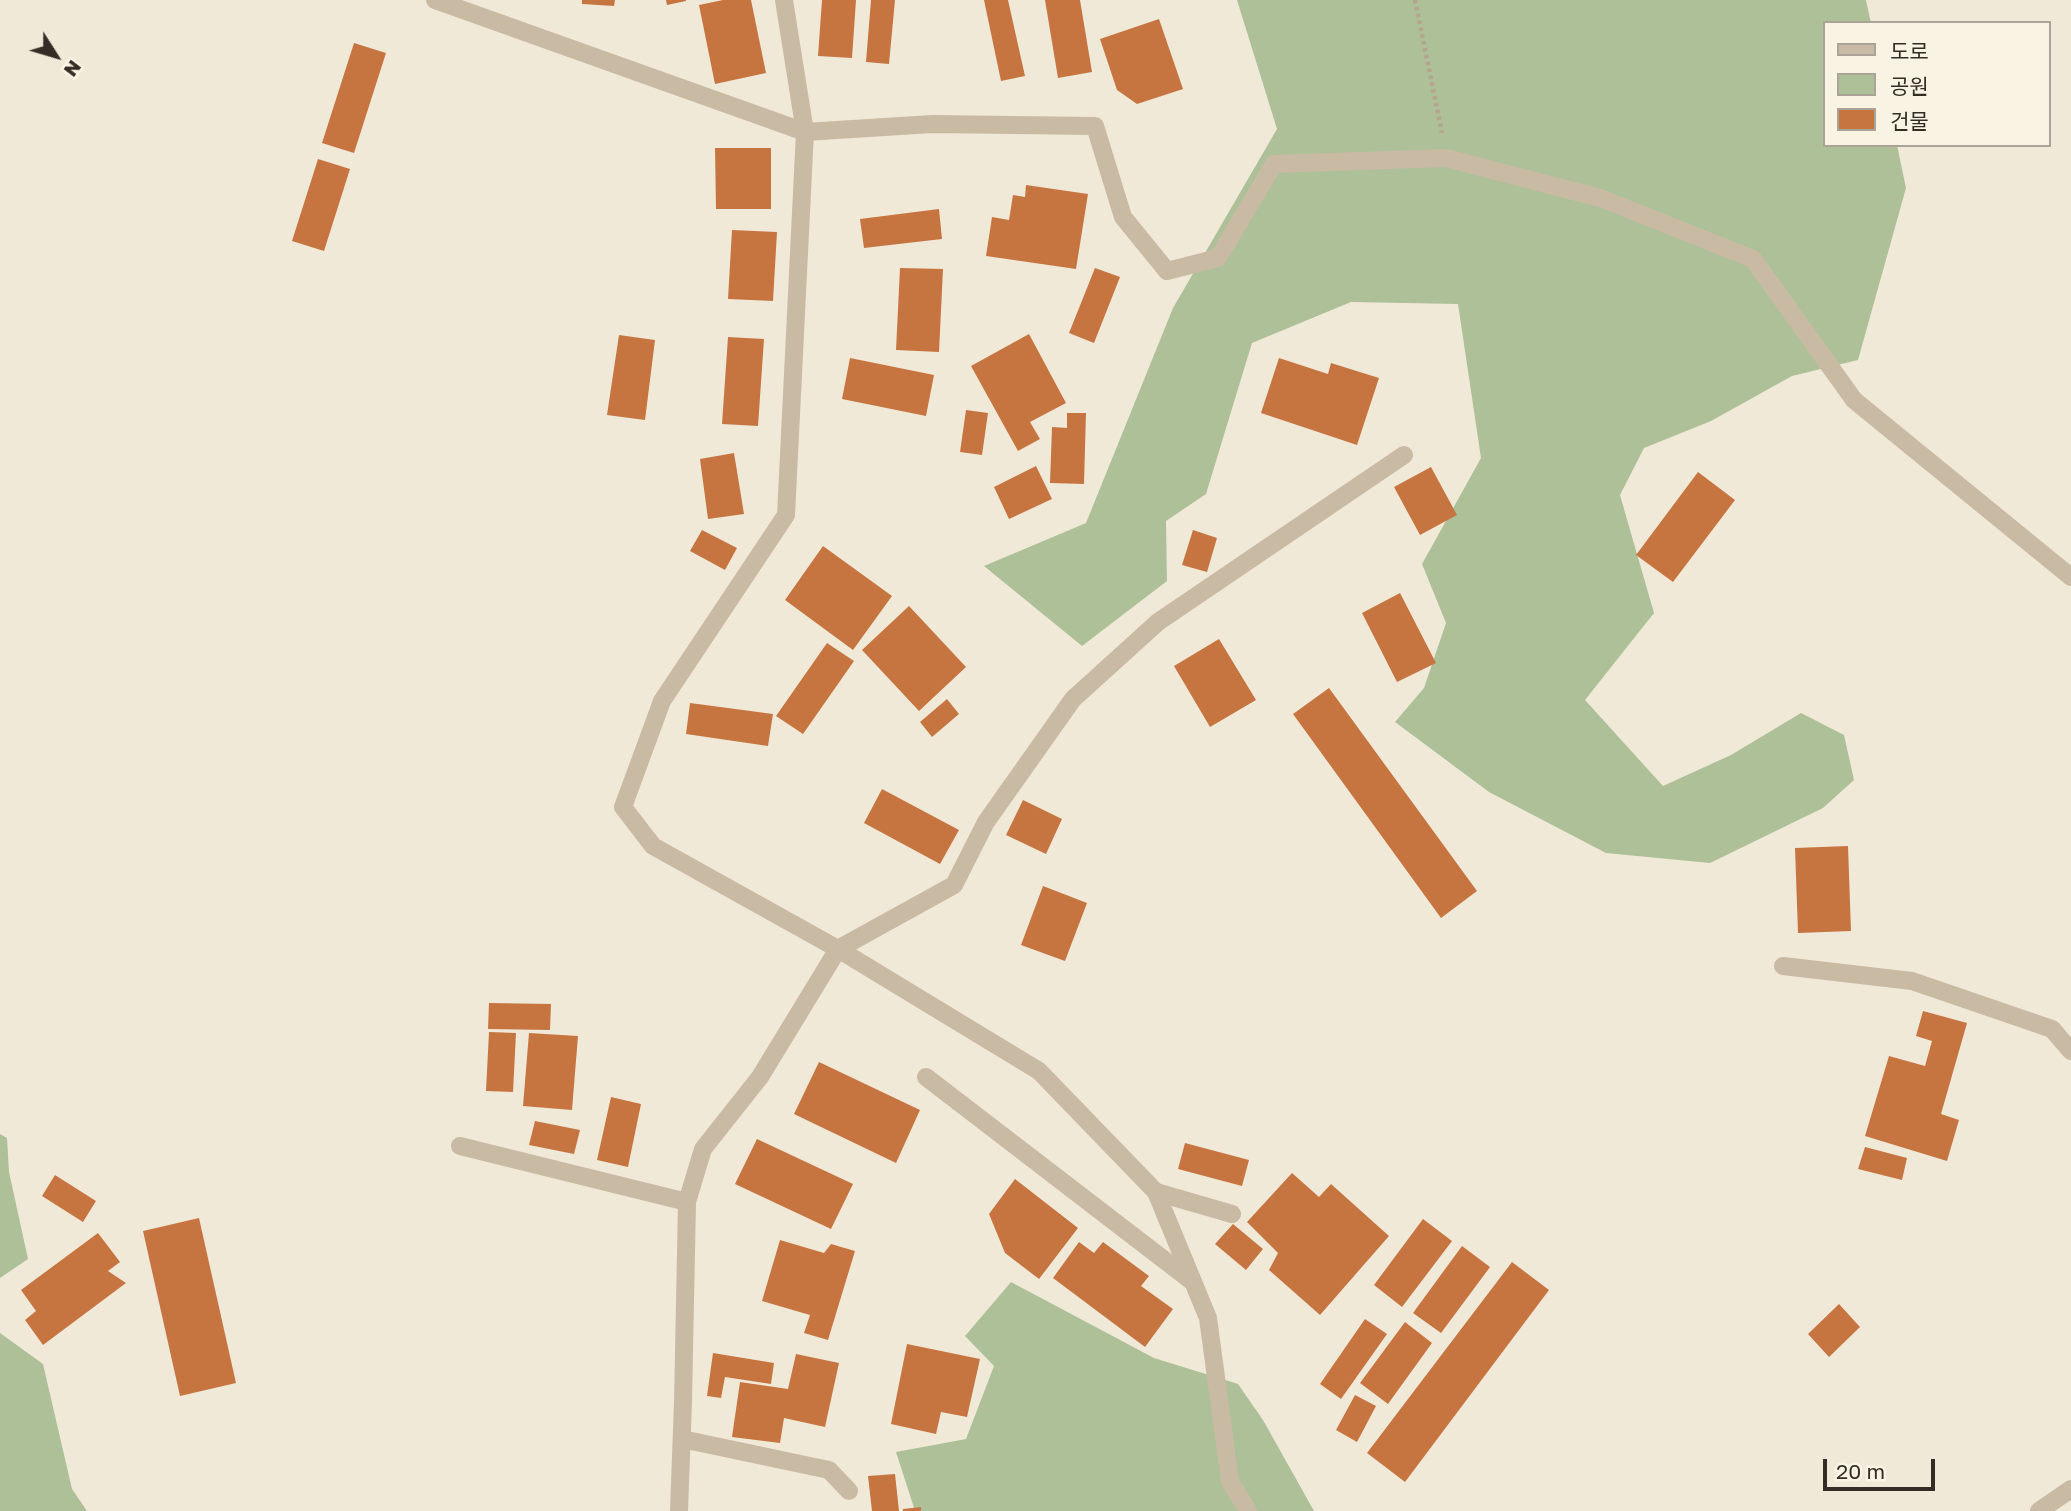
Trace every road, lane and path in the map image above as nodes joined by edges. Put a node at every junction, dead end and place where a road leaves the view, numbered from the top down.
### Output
1 (435, 0) edge
2 (784, 0) edge
3 (1415, 0) edge
4 (805, 132) junction
5 (1446, 158) junction
6 (1404, 455) dead end
7 (2071, 577) edge
8 (838, 950) junction
9 (1783, 966) dead end
10 (2071, 1051) edge
11 (926, 1077) dead end
12 (460, 1146) dead end
13 (1156, 1192) junction
14 (687, 1202) junction
15 (1232, 1214) dead end
16 (1194, 1282) junction
17 (682, 1439) junction
18 (2071, 1489) edge
19 (849, 1491) dead end
20 (678, 1511) edge
21 (1248, 1511) edge
22 (2039, 1511) edge

1 - 4 street
2 - 4 street
3 - 5 path
4 - 5 street
4 - 8 street
5 - 7 street
6 - 8 street
8 - 13 street
8 - 14 street
9 - 10 street
11 - 16 street
12 - 14 street
13 - 15 street
13 - 16 street
14 - 17 street
16 - 21 street
17 - 19 street
17 - 20 street
18 - 22 street

